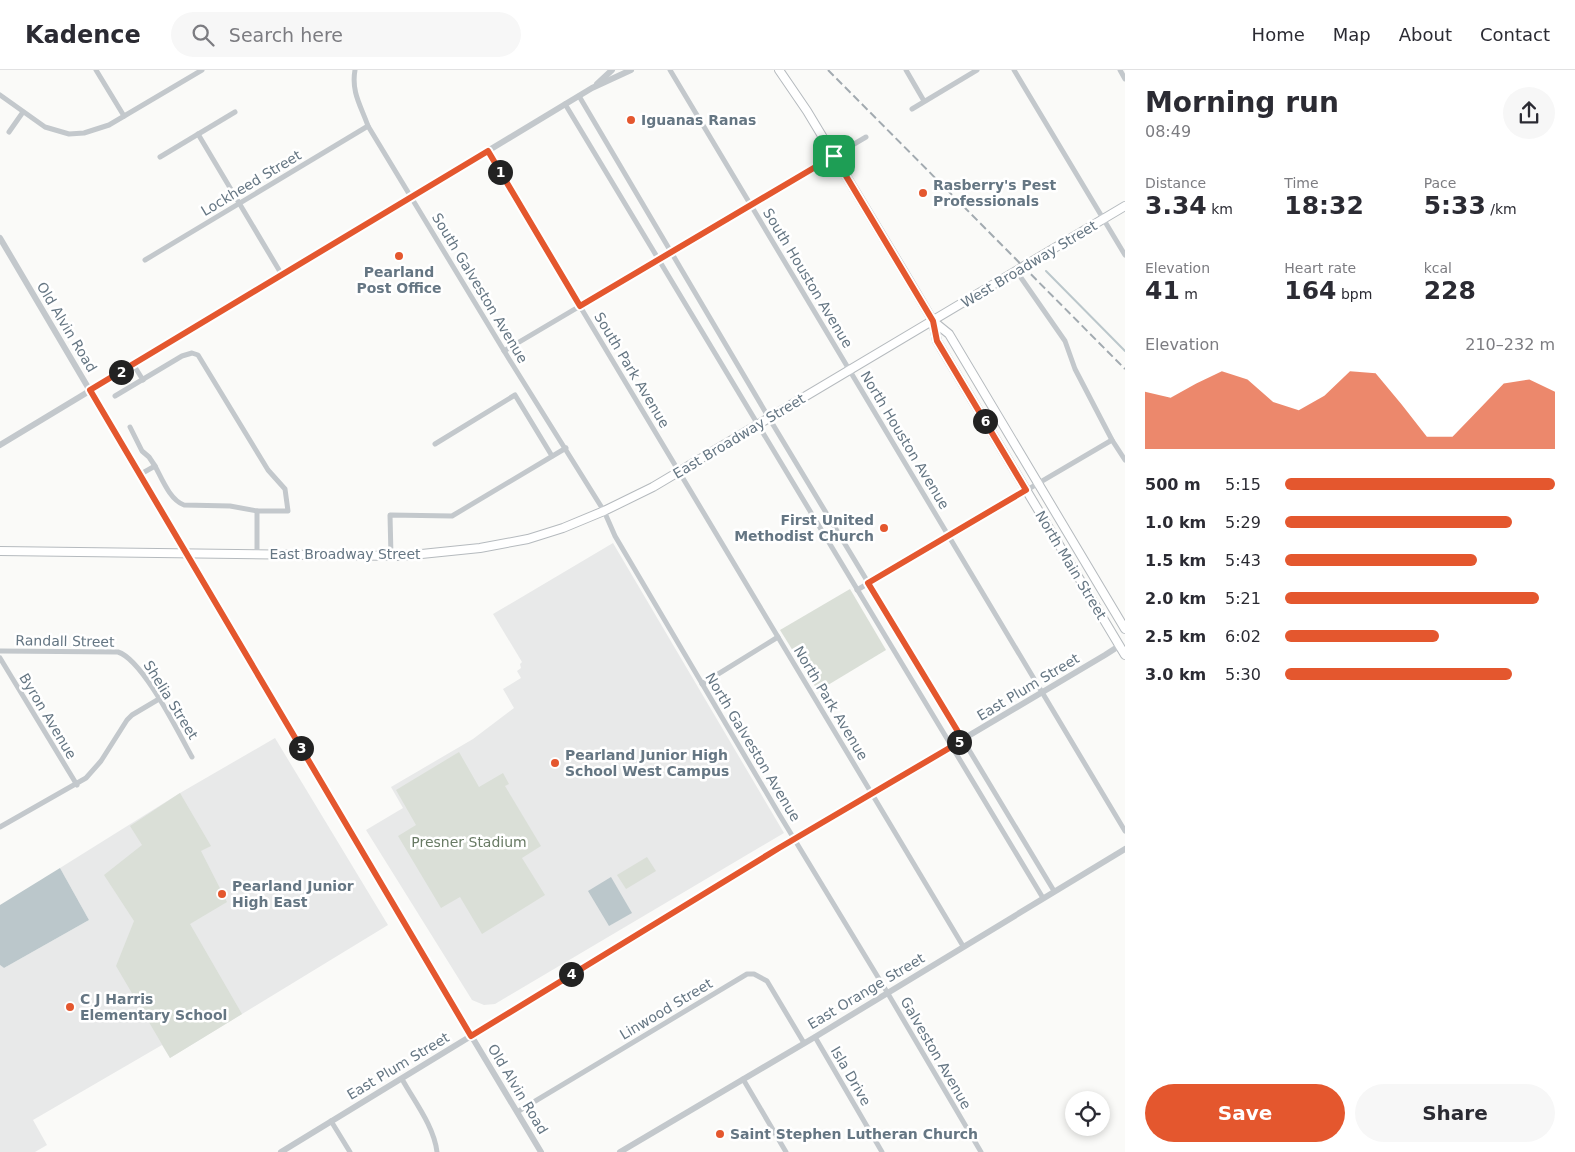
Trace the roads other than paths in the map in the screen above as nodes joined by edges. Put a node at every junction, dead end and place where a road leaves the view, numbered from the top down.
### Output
1 (96, 70) edge
2 (202, 70) edge
3 (355, 70) edge
4 (612, 70) edge
5 (631, 70) edge
6 (670, 70) edge
7 (779, 70) edge
8 (906, 70) edge
9 (977, 70) edge
10 (1014, 70) edge
11 (1120, 70) edge
12 (194, 72) edge
13 (1125, 79) edge
14 (592, 88) junction
15 (0, 95) edge
16 (579, 96) junction
17 (924, 101) junction
18 (565, 104) junction
19 (912, 109) dead end
20 (23, 112) junction
21 (235, 112) dead end
22 (124, 116) junction
23 (368, 126) junction
24 (9, 132) dead end
25 (198, 134) junction
26 (866, 137) dead end
27 (488, 151) junction
28 (834, 156) junction
29 (160, 157) dead end
30 (412, 196) junction
31 (239, 204) junction
32 (751, 205) junction
33 (1125, 206) edge
34 (1103, 219) junction
35 (0, 238) edge
36 (671, 252) junction
37 (1125, 255) edge
38 (145, 260) dead end
39 (658, 260) junction
40 (1017, 272) junction
41 (282, 275) junction
42 (580, 306) junction
43 (933, 321) junction
44 (504, 351) junction
45 (134, 364) junction
46 (850, 370) junction
47 (143, 380) junction
48 (90, 390) junction
49 (115, 396) dead end
50 (769, 418) junction
51 (758, 424) junction
52 (130, 427) dead end
53 (1112, 440) junction
54 (435, 444) dead end
55 (0, 446) edge
56 (566, 448) junction
57 (552, 456) junction
58 (1125, 460) edge
59 (155, 466) junction
60 (679, 472) junction
61 (139, 475) junction
62 (1038, 483) junction
63 (1026, 490) junction
64 (257, 511) junction
65 (604, 511) junction
66 (948, 535) junction
67 (0, 551) edge
68 (186, 554) junction
69 (257, 554) junction
70 (391, 556) junction
71 (868, 583) junction
72 (857, 590) junction
73 (1125, 629) edge
74 (778, 637) junction
75 (1122, 644) edge
76 (0, 651) edge
77 (1125, 655) edge
78 (128, 657) joint
79 (0, 658) edge
80 (702, 684) junction
81 (1043, 692) junction
82 (159, 699) junction
83 (963, 740) junction
84 (951, 746) junction
85 (192, 757) dead end
86 (77, 785) junction
87 (872, 793) junction
88 (0, 827) edge
89 (1125, 831) edge
90 (794, 839) junction
91 (1125, 849) edge
92 (1054, 891) junction
93 (1043, 898) junction
94 (963, 946) junction
95 (887, 992) junction
96 (471, 1036) junction
97 (815, 1036) junction
98 (804, 1043) junction
99 (402, 1079) junction
100 (743, 1080) junction
101 (517, 1112) junction
102 (331, 1121) junction
103 (280, 1152) edge
104 (350, 1152) edge
105 (436, 1152) edge
106 (541, 1152) edge
107 (620, 1152) edge
108 (786, 1152) edge
109 (882, 1152) edge
110 (981, 1152) edge

1 - 22 street
2 - 12 street
3 - 23 street, South Galveston Avenue
4 - 14 street
5 - 14 street
6 - 32 street, South Houston Avenue
7 - 28 main road
8 - 17 street
9 - 17 street
10 - 34 street
11 - 13 street
12 - 22 street
14 - 16 street
15 - 20 street
16 - 18 street
16 - 36 street
17 - 19 street
18 - 27 street
18 - 39 street
20 - 22 street
20 - 24 street
21 - 25 street
23 - 30 street, South Galveston Avenue
23 - 31 street, Lockheed Street
25 - 29 street
25 - 31 street
26 - 28 street
27 - 30 street
27 - 42 street, South Park Avenue
28 - 32 street
28 - 43 main road
30 - 41 street
30 - 44 street, South Galveston Avenue
31 - 38 street, Lockheed Street
31 - 41 street
32 - 36 street
32 - 46 street, South Houston Avenue
33 - 34 main road, West Broadway Street
34 - 37 street
34 - 40 main road, West Broadway Street
35 - 48 street, Old Alvin Road
36 - 39 street
36 - 50 street
39 - 42 street
39 - 51 street
40 - 43 main road, West Broadway Street
40 - 53 street
41 - 45 street
42 - 44 street
42 - 60 street, South Park Avenue
43 - 46 main road, East Broadway Street
43 - 62 main road, North Main Street
43 - 63 main road, North Main Street
44 - 56 street, South Galveston Avenue
45 - 47 street
45 - 48 street
46 - 50 main road, East Broadway Street
46 - 66 street, North Houston Avenue
47 - 49 street
47 - 64 street
48 - 55 street
48 - 61 street, Old Alvin Road
50 - 51 main road, East Broadway Street
50 - 71 street
51 - 60 main road, East Broadway Street
51 - 72 street
52 - 59 street
53 - 58 street
53 - 62 street
54 - 57 street
56 - 57 street
56 - 65 street, South Galveston Avenue
57 - 70 street
59 - 61 street
59 - 64 street
60 - 65 main road, East Broadway Street
60 - 74 street, North Park Avenue
61 - 68 street, Old Alvin Road
62 - 63 street
62 - 73 main road, North Main Street
63 - 66 street
63 - 75 main road, North Main Street
64 - 69 street
65 - 70 main road, East Broadway Street
65 - 80 street, North Galveston Avenue
66 - 71 street
66 - 81 street, North Houston Avenue
67 - 68 main road, East Broadway Street
68 - 69 main road, East Broadway Street
68 - 96 street, Old Alvin Road
69 - 70 main road, East Broadway Street
71 - 72 street
71 - 83 street
72 - 84 street
74 - 80 street
74 - 87 street, North Park Avenue
75 - 77 main road, North Main Street
75 - 81 street, East Plum Street
76 - 78 street, Randall Street
78 - 82 street, Shelia Street
79 - 86 street, Byron Avenue
80 - 90 street, North Galveston Avenue
81 - 83 street, East Plum Street
81 - 89 street, North Houston Avenue
82 - 85 street, Shelia Street
82 - 86 street
83 - 84 street, East Plum Street
83 - 92 street
84 - 87 street, East Plum Street
84 - 93 street
86 - 88 street
87 - 90 street, East Plum Street
87 - 94 street, North Park Avenue
90 - 95 street, North Galveston Avenue
90 - 96 street, East Plum Street
91 - 92 street, East Orange Street
92 - 93 street, East Orange Street
93 - 94 street, East Orange Street
94 - 95 street, East Orange Street
95 - 97 street, East Orange Street
95 - 110 street, Galveston Avenue
96 - 99 street, East Plum Street
96 - 101 street, Old Alvin Road
97 - 98 street, East Orange Street
97 - 109 street, Isla Drive
98 - 100 street, East Orange Street
98 - 101 street, Linwood Street
99 - 102 street, East Plum Street
99 - 105 street
100 - 107 street, East Orange Street
100 - 108 street
101 - 106 street, Old Alvin Road
102 - 103 street, East Plum Street
102 - 104 street

